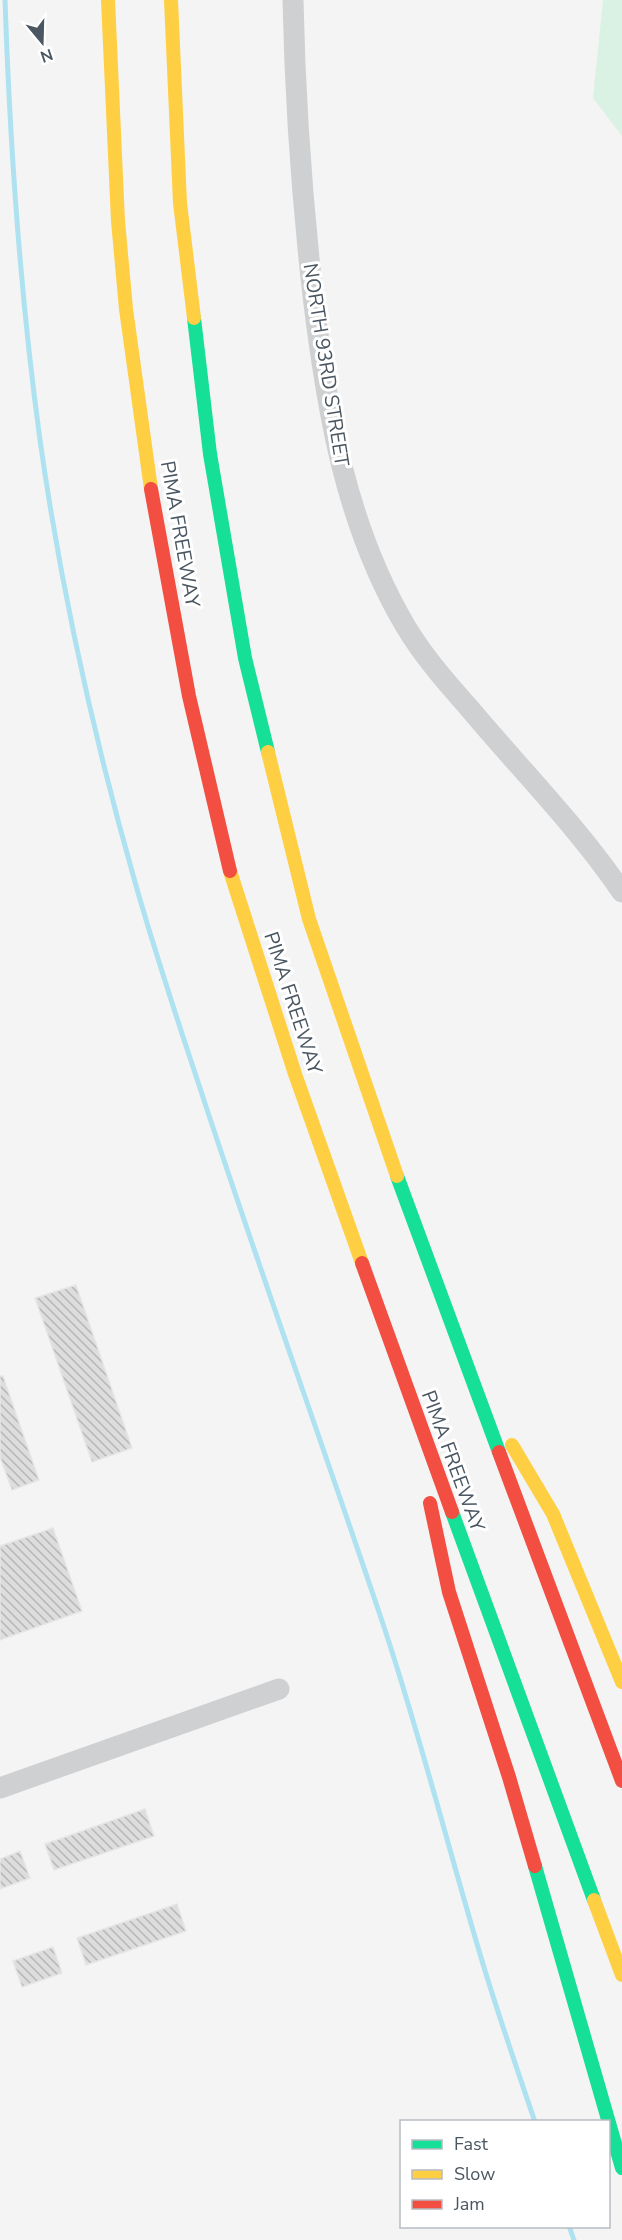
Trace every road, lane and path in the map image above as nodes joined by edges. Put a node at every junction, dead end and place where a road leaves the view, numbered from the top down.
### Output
1 (106, 0) edge
2 (171, 0) edge
3 (293, 0) edge
4 (622, 892) edge
5 (459, 1349) junction
6 (402, 1378) junction
7 (422, 1468) dead end
8 (427, 1491) dead end
9 (622, 1682) edge
10 (279, 1689) dead end
11 (622, 1781) edge
12 (0, 1788) edge
13 (622, 1975) edge
14 (608, 2120) edge
15 (610, 2126) edge
16 (622, 2168) edge

1 - 6 highway, PIMA FREEWAY
2 - 5 highway
3 - 4 street, NORTH 93RD STREET
5 - 9 highway
5 - 11 highway
6 - 7 highway
6 - 13 highway, PIMA FREEWAY
8 - 14 highway
10 - 12 street
15 - 16 highway

